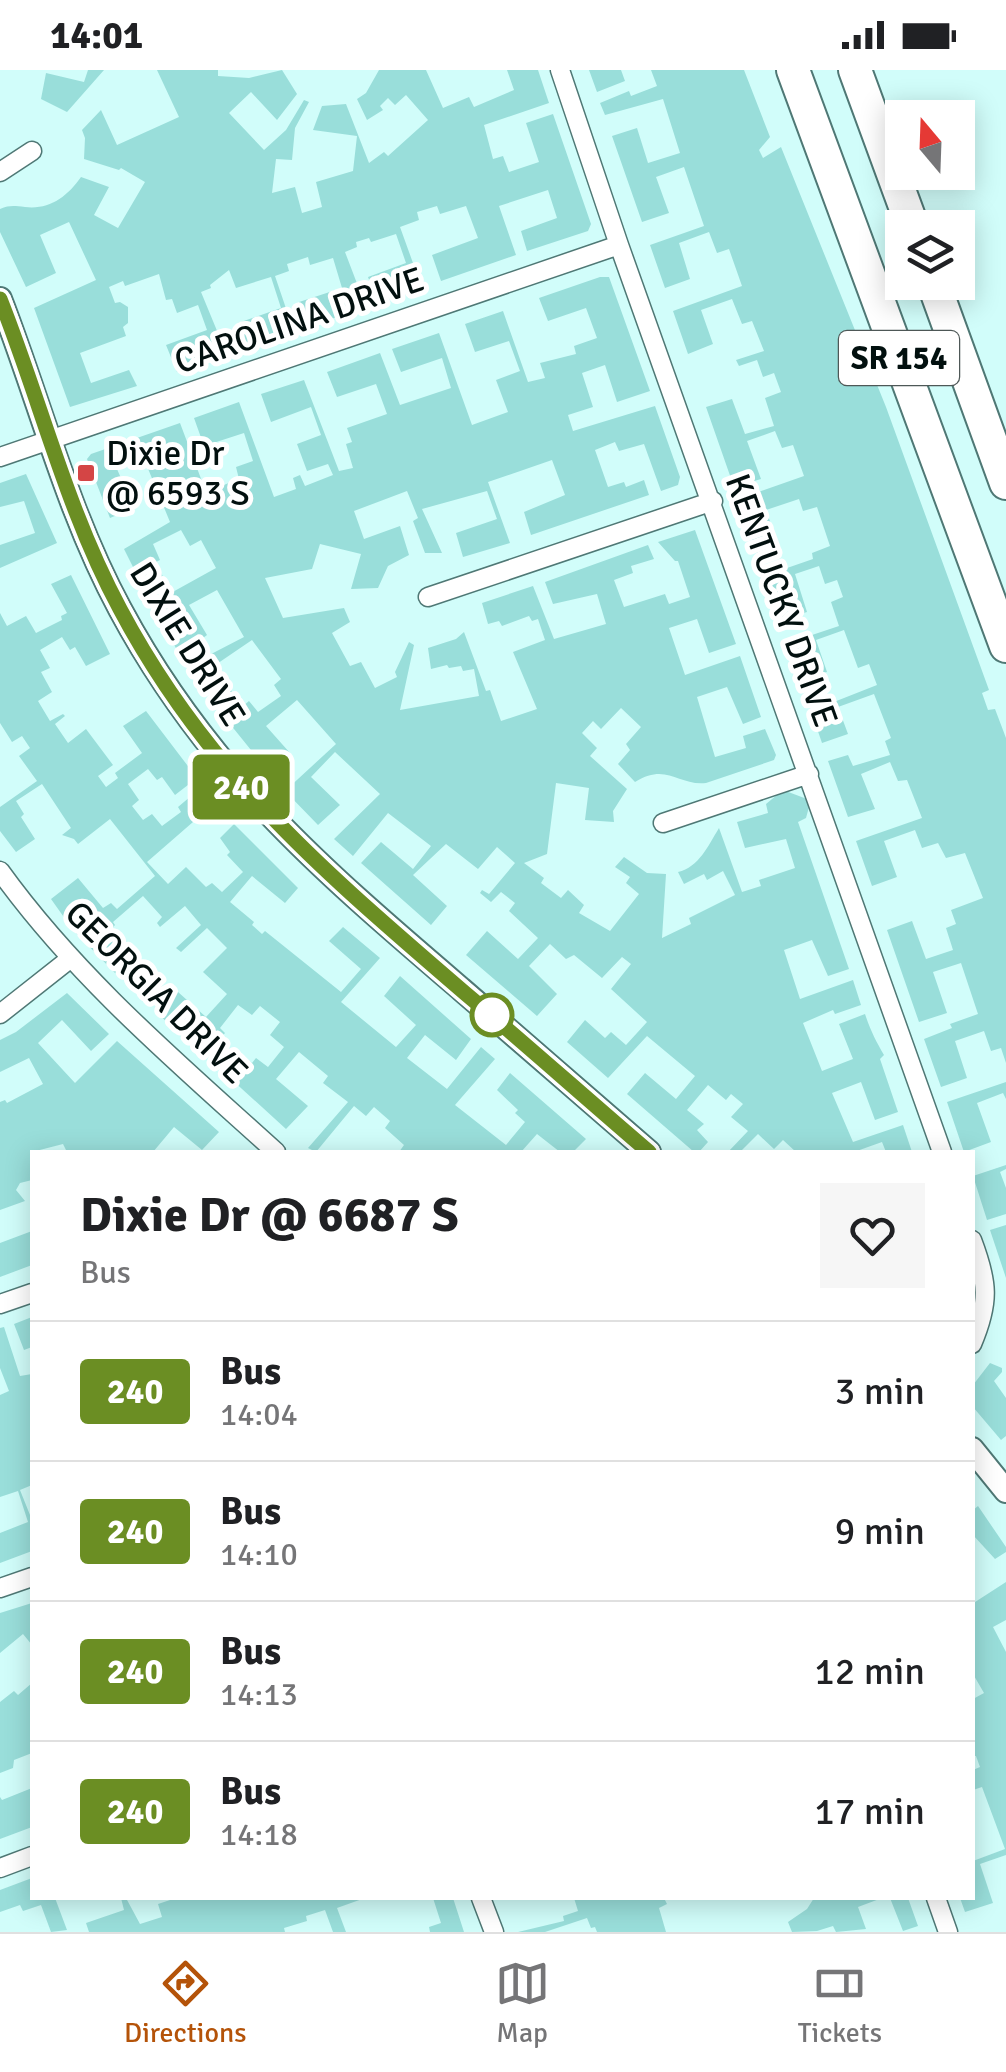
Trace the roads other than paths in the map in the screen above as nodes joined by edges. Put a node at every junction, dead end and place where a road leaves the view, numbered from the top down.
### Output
1 (560, 70) edge
2 (793, 70) edge
3 (856, 70) edge
4 (32, 151) dead end
5 (0, 172) edge
6 (907, 210) edge
7 (619, 245) junction
8 (0, 299) edge
9 (940, 300) edge
10 (49, 440) junction
11 (0, 457) edge
12 (1006, 483) edge
13 (712, 502) junction
14 (428, 598) dead end
15 (1006, 646) edge
16 (809, 774) junction
17 (663, 824) dead end
18 (0, 871) edge
19 (71, 958) junction
20 (0, 1014) edge
21 (274, 1150) edge
22 (647, 1150) edge
23 (941, 1150) edge
24 (975, 1251) edge
25 (30, 1295) edge
26 (0, 1304) edge
27 (975, 1337) edge
28 (975, 1454) edge
29 (1006, 1492) edge
30 (30, 1578) edge
31 (0, 1588) edge
32 (30, 1857) edge
33 (0, 1868) edge
34 (483, 1900) edge
35 (937, 1900) edge
36 (494, 1932) edge
37 (948, 1932) edge

1 - 7 street, KENTUCKY DRIVE
2 - 15 highway, SR 154
3 - 6 highway
4 - 5 street
7 - 10 street, CAROLINA DRIVE
7 - 13 street, KENTUCKY DRIVE
8 - 10 street, DIXIE DRIVE
9 - 12 highway, SR 154
10 - 11 street, CAROLINA DRIVE
10 - 22 street, DIXIE DRIVE
13 - 14 street
13 - 16 street, KENTUCKY DRIVE
16 - 17 street
16 - 23 street, KENTUCKY DRIVE
18 - 19 street, GEORGIA DRIVE
19 - 20 street
19 - 21 street, GEORGIA DRIVE
24 - 27 street
25 - 26 street
28 - 29 street
30 - 31 street
32 - 33 street
34 - 36 street
35 - 37 street

